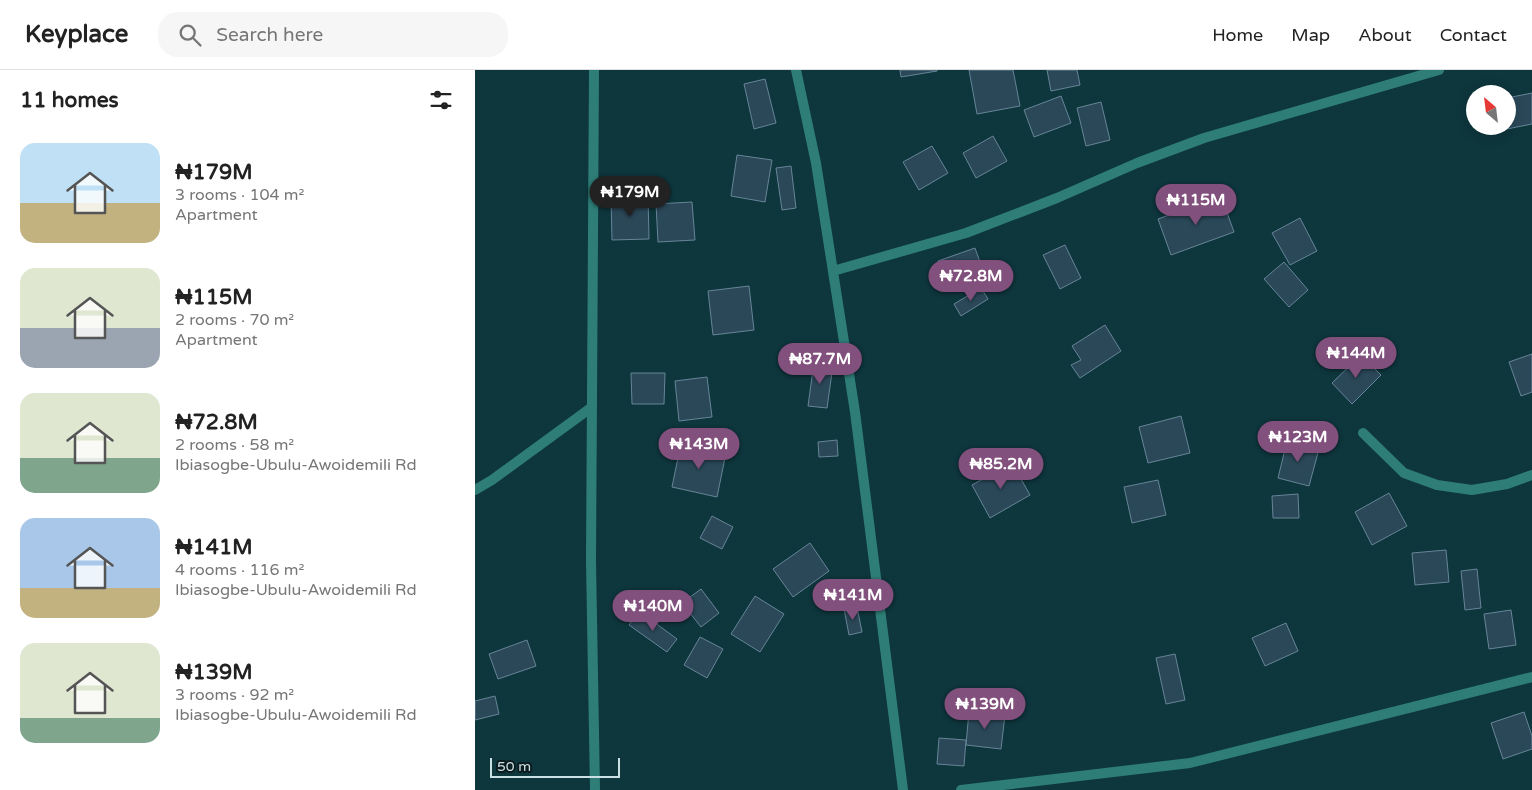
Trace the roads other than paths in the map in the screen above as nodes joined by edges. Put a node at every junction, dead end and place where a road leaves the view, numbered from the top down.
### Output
1 (594, 70) edge
2 (796, 70) edge
3 (1439, 70) edge
4 (833, 271) junction
5 (592, 407) junction
6 (1363, 433) dead end
7 (1532, 475) edge
8 (475, 490) edge
9 (1532, 677) edge
10 (595, 790) edge
11 (903, 790) edge
12 (961, 790) edge

1 - 5 street
2 - 4 street
3 - 4 street
4 - 11 street
5 - 8 street
5 - 10 street
6 - 7 street
9 - 12 street

